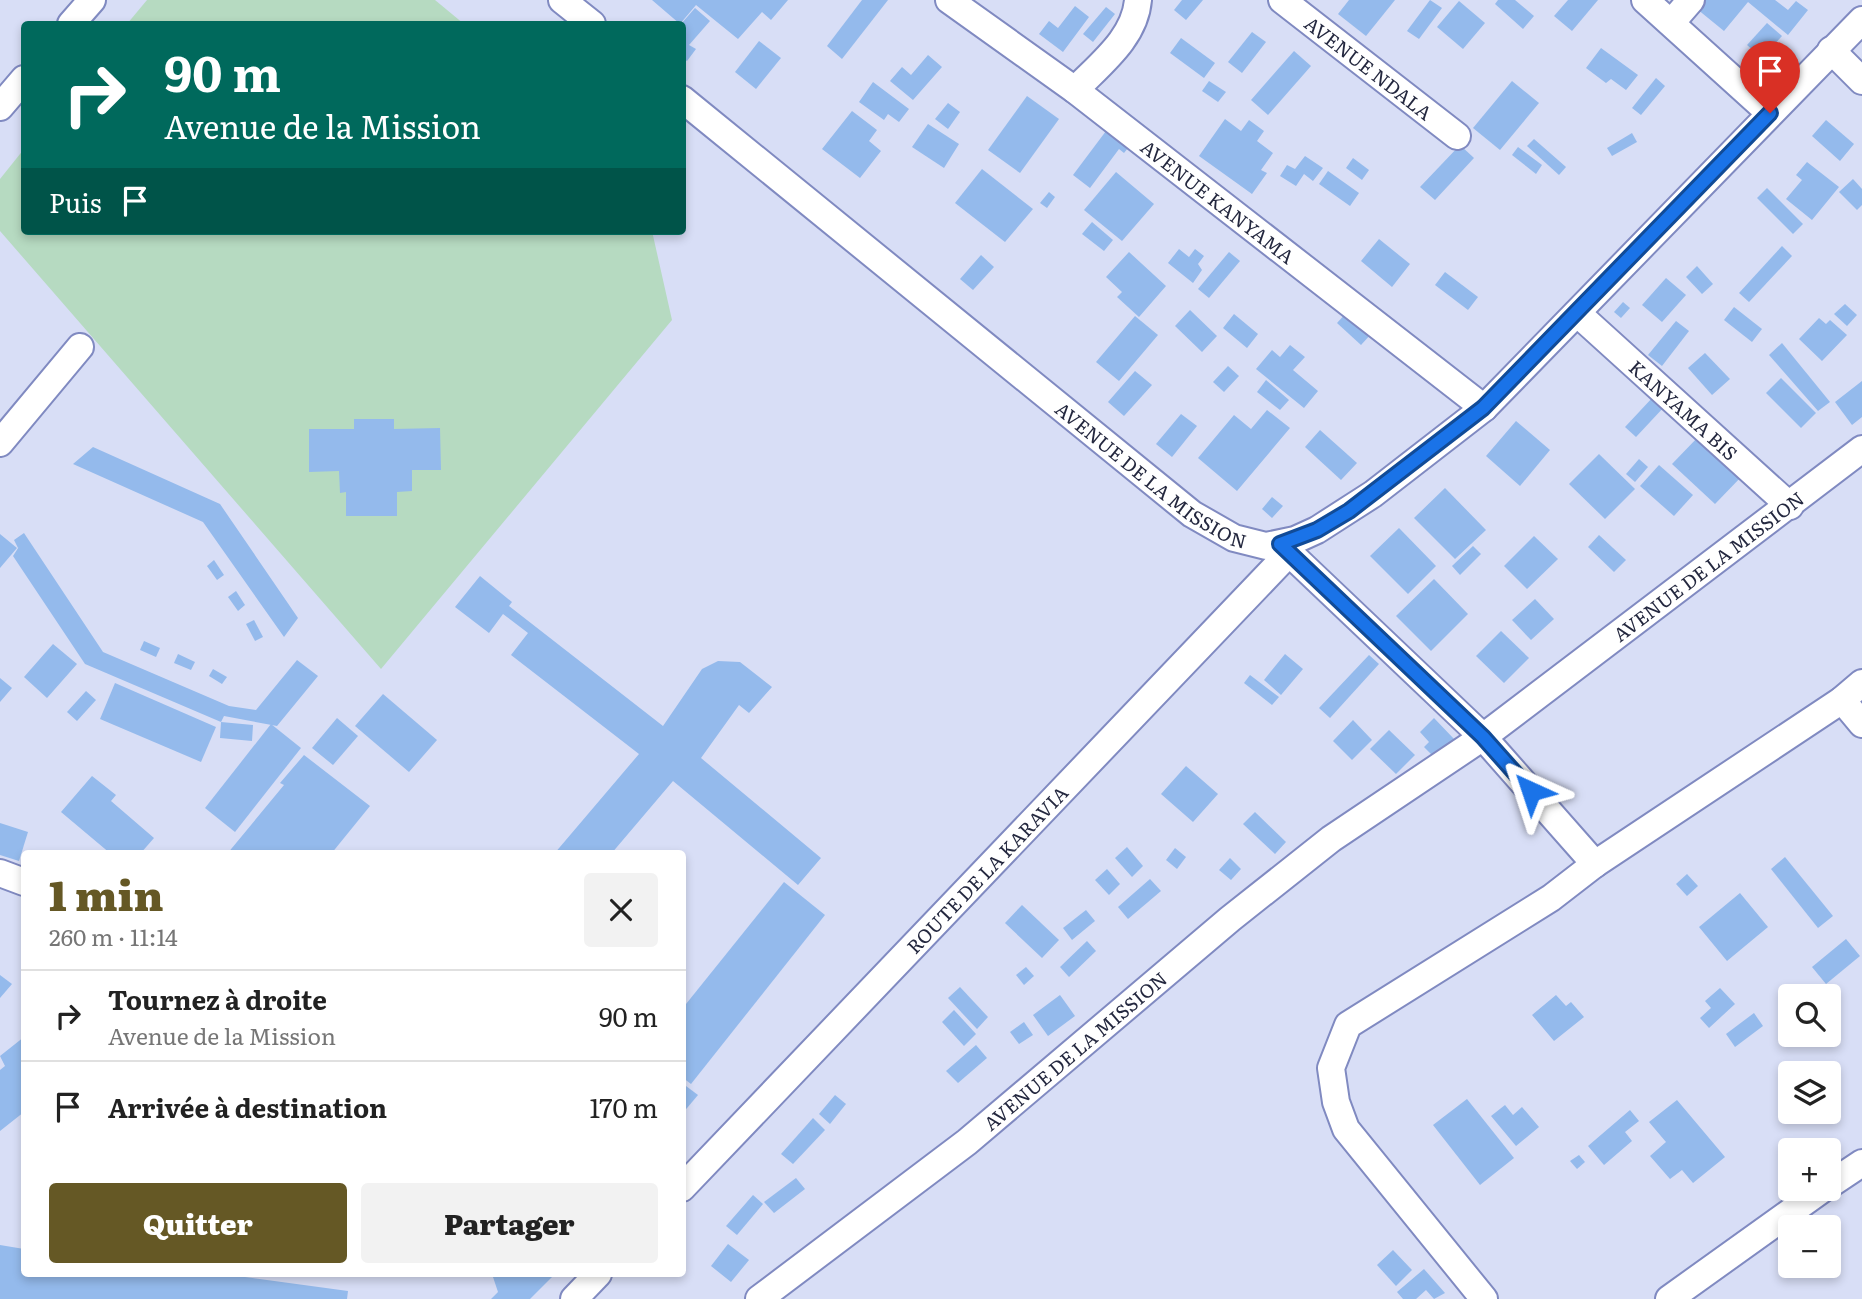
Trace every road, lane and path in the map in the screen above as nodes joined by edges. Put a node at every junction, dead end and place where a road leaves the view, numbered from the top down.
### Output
1 (92, 0) edge
2 (562, 0) edge
3 (949, 0) edge
4 (1138, 0) edge
5 (1282, 0) edge
6 (1645, 0) edge
7 (1691, 0) edge
8 (1862, 20) edge
9 (74, 21) edge
10 (588, 21) edge
11 (1671, 23) junction
12 (1830, 50) junction
13 (1862, 81) edge
14 (21, 82) edge
15 (1075, 90) junction
16 (686, 102) edge
17 (0, 107) edge
18 (1770, 113) junction
19 (1457, 136) dead end
20 (1577, 313) junction
21 (80, 347) dead end
22 (1483, 408) junction
23 (0, 443) edge
24 (1862, 449) edge
25 (1790, 506) junction
26 (1285, 548) junction
27 (1852, 691) edge
28 (1862, 724) edge
29 (1483, 737) junction
30 (1595, 864) junction
31 (0, 873) edge
32 (21, 881) edge
33 (1862, 1163) edge
34 (1841, 1177) edge
35 (686, 1184) edge
36 (1806, 1201) edge
37 (595, 1277) edge
38 (574, 1299) edge
39 (759, 1299) edge
40 (1483, 1299) edge
41 (1669, 1299) edge

1 - 9 street
2 - 10 street
3 - 15 street, AVENUE KANYAMA
4 - 15 street
5 - 19 street, AVENUE NDALA
6 - 11 street
7 - 11 street
8 - 12 street, AVENUE DE LA MISSION
11 - 18 street
12 - 13 street
12 - 18 street, AVENUE DE LA MISSION
14 - 17 street
15 - 22 street, AVENUE KANYAMA
16 - 26 street, AVENUE DE LA MISSION
18 - 20 street, AVENUE DE LA MISSION
20 - 22 street, AVENUE DE LA MISSION
20 - 25 street, KANYAMA BIS
21 - 23 street
22 - 26 street, AVENUE DE LA MISSION
24 - 25 street, AVENUE DE LA MISSION
25 - 29 street, AVENUE DE LA MISSION
26 - 29 street
26 - 35 street, ROUTE DE LA KARAVIA
27 - 28 street
27 - 30 street
29 - 30 street
29 - 39 street, AVENUE DE LA MISSION
30 - 40 street
31 - 32 street
33 - 34 street
36 - 41 street
37 - 38 street

